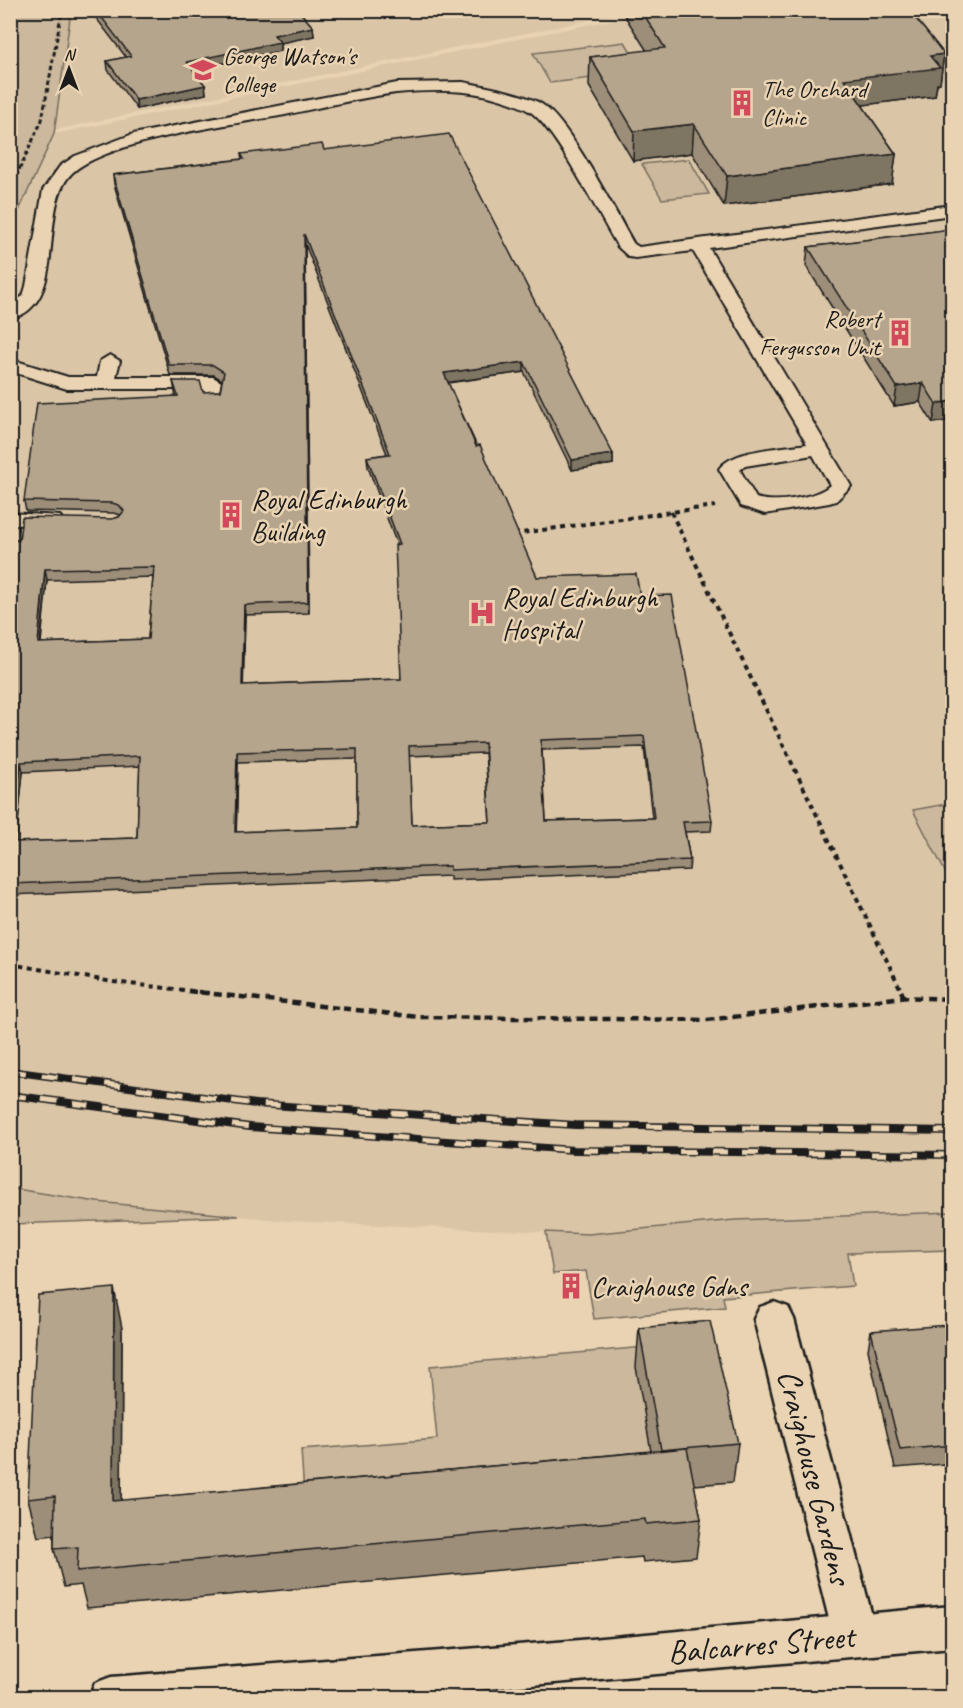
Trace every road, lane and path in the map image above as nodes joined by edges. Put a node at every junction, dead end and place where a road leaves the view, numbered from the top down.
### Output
1 (62, 10) edge
2 (10, 190) edge
3 (952, 210) edge
4 (697, 243) junction
5 (10, 314) edge
6 (110, 361) dead end
7 (10, 365) edge
8 (105, 385) junction
9 (212, 396) edge
10 (819, 448) junction
11 (748, 502) junction
12 (671, 512) junction
13 (10, 519) edge
14 (79, 520) edge
15 (514, 534) edge
16 (10, 964) edge
17 (904, 997) junction
18 (952, 999) edge
19 (774, 1319) dead end
20 (952, 1627) edge
21 (855, 1635) junction
22 (111, 1698) edge

1 - 2 path
3 - 4 lane
4 - 5 lane
4 - 10 lane
6 - 8 lane
7 - 8 lane
8 - 9 lane
10 - 11 lane
10 - 11 lane
11 - 12 path
12 - 15 path
12 - 17 path
13 - 14 lane
16 - 17 path
17 - 18 path
19 - 21 street, Craighouse Gardens
20 - 21 street, Balcarres Street
21 - 22 street, Balcarres Street

